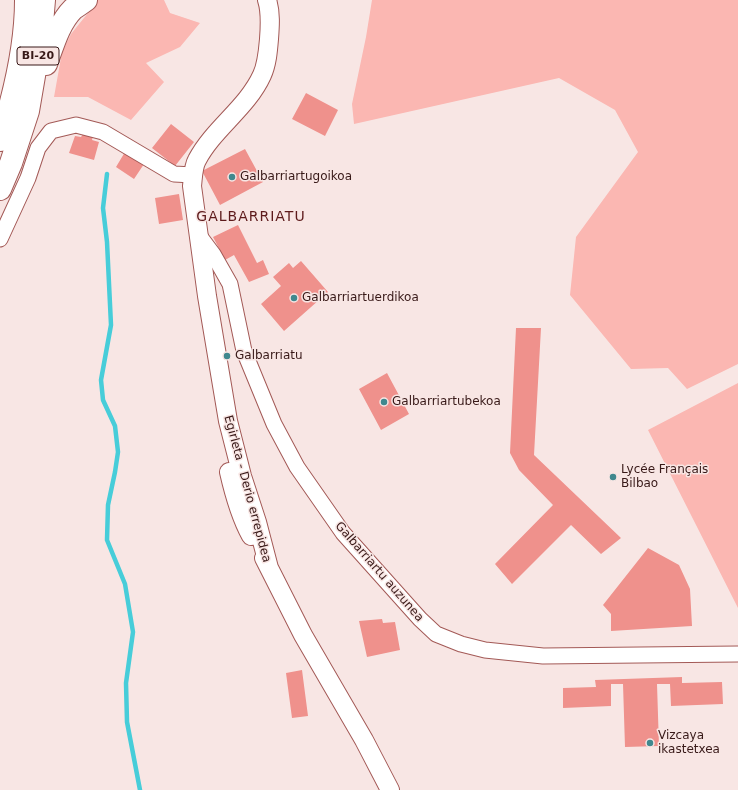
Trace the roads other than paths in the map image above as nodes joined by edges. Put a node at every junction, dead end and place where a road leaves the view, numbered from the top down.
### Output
1 (26, 0) edge
2 (44, 0) edge
3 (86, 0) edge
4 (267, 0) edge
5 (28, 111) junction
6 (0, 140) edge
7 (193, 175) junction
8 (0, 189) edge
9 (198, 233) junction
10 (0, 239) edge
11 (207, 296) joint
12 (738, 654) edge
13 (390, 790) edge

1 - 6 main road, BI-20
2 - 5 main road, BI-20
3 - 5 main road
4 - 7 street, Galbarriartu auzunea
5 - 8 main road, BI-20
7 - 9 street, Galbarriartu auzunea
7 - 10 street
9 - 11 street, Galbarriartu auzunea
9 - 12 street, Galbarriartu auzunea
11 - 13 street, Egirleta - Derio errepidea

